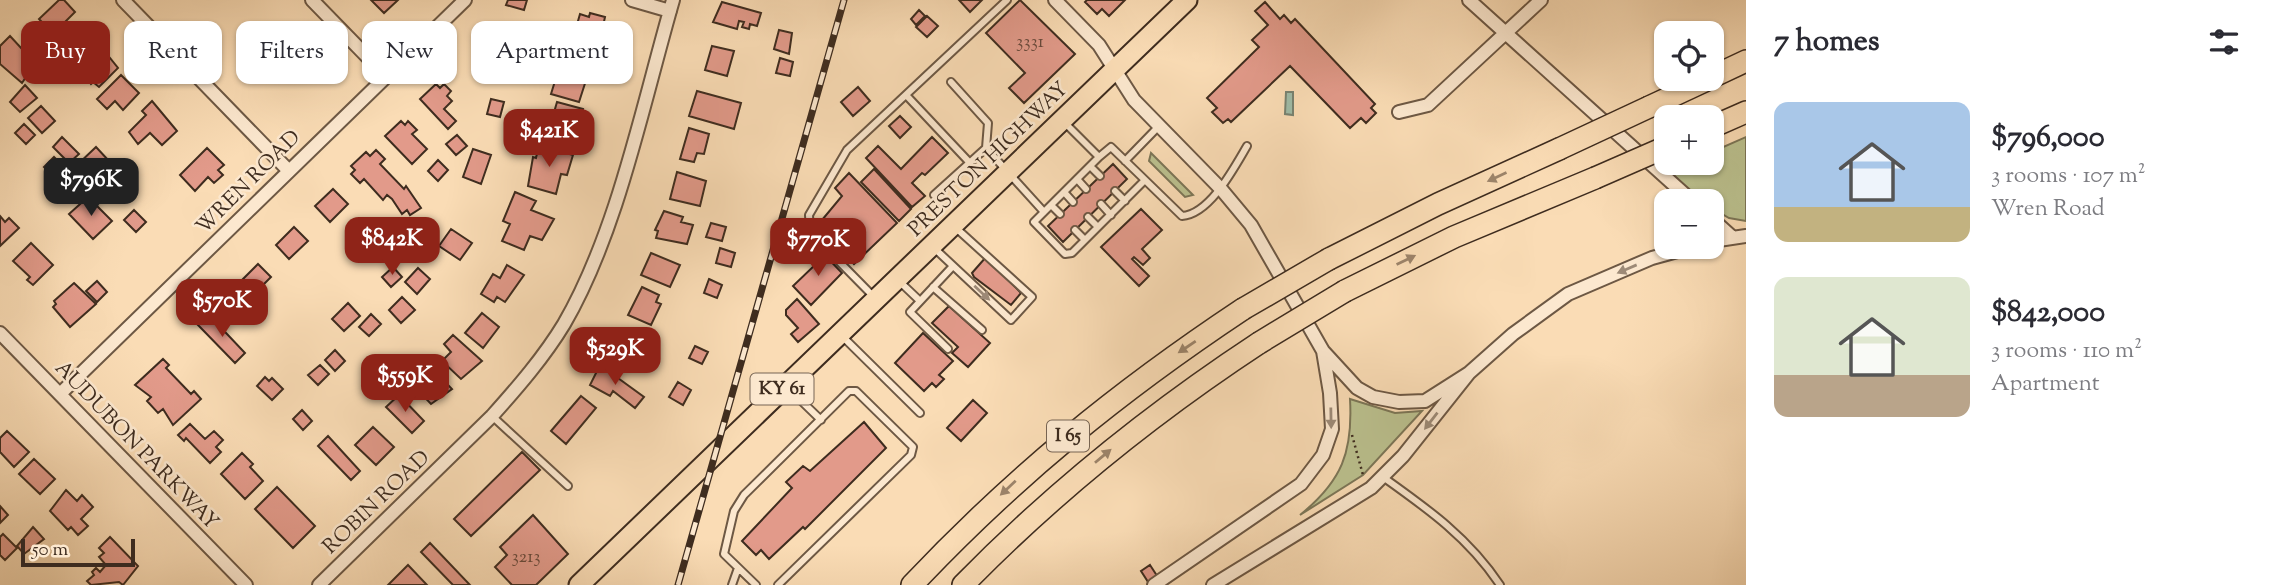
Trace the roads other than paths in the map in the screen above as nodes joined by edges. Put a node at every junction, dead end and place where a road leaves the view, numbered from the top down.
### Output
1 (123, 0) edge
2 (312, 0) edge
3 (465, 0) edge
4 (632, 0) edge
5 (1007, 0) edge
6 (1055, 0) edge
7 (1187, 0) edge
8 (1469, 0) edge
9 (1541, 0) edge
10 (671, 5) edge
11 (443, 21) edge
12 (1505, 34) junction
13 (362, 51) edge
14 (1746, 61) edge
15 (1115, 71) junction
16 (1724, 71) edge
17 (951, 82) dead end
18 (378, 84) edge
19 (1683, 91) edge
20 (906, 94) junction
21 (1399, 112) dead end
22 (1746, 112) edge
23 (1063, 121) junction
24 (1724, 122) edge
25 (1159, 126) junction
26 (1247, 146) dead end
27 (986, 148) junction
28 (1654, 152) edge
29 (1099, 158) junction
30 (1125, 161) junction
31 (970, 163) junction
32 (1090, 166) junction
33 (289, 171) junction
34 (1009, 172) junction
35 (1100, 176) dead end
36 (1077, 179) junction
37 (1145, 180) junction
38 (1086, 189) dead end
39 (1221, 189) junction
40 (1679, 189) edge
41 (1115, 191) dead end
42 (1064, 192) junction
43 (934, 195) dead end
44 (1125, 201) junction
45 (1073, 202) dead end
46 (1101, 204) dead end
47 (1051, 205) junction
48 (1044, 212) junction
49 (1060, 214) dead end
50 (1111, 215) junction
51 (1088, 217) dead end
52 (953, 226) junction
53 (1098, 227) junction
54 (1075, 230) dead end
55 (1724, 230) edge
56 (1746, 236) edge
57 (1732, 237) junction
58 (1724, 239) edge
59 (1085, 240) junction
60 (932, 246) junction
61 (1654, 258) edge
62 (953, 266) junction
63 (896, 278) junction
64 (933, 287) junction
65 (875, 299) junction
66 (920, 301) junction
67 (982, 330) dead end
68 (0, 333) edge
69 (840, 333) junction
70 (948, 349) dead end
71 (1323, 351) junction
72 (1469, 373) junction
73 (786, 386) junction
74 (60, 394) junction
75 (920, 413) dead end
76 (492, 416) junction
77 (821, 420) junction
78 (1382, 477) junction
79 (568, 486) dead end
80 (738, 568) junction
81 (246, 585) edge
82 (319, 585) edge
83 (579, 585) edge
84 (733, 585) edge
85 (756, 585) edge
86 (778, 585) edge
87 (912, 585) edge
88 (963, 585) edge
89 (1154, 585) edge
90 (1213, 585) edge
91 (1500, 585) edge

1 - 33 street
2 - 13 street
3 - 11 street, WREN ROAD
4 - 10 street
5 - 20 lane
6 - 15 street
7 - 15 main road, PRESTON HIGHWAY / KY 61
8 - 12 street
9 - 12 street
10 - 76 street, ROBIN ROAD
12 - 21 street
12 - 40 street
14 - 16 highway, I 65
15 - 23 main road, PRESTON HIGHWAY / KY 61
15 - 25 street
17 - 27 lane
18 - 33 street, WREN ROAD
19 -> 87 highway, I 65, bridge
20 - 31 lane
20 - 65 lane
22 - 24 highway
23 - 29 lane
23 - 34 main road, PRESTON HIGHWAY / KY 61
25 - 30 lane
25 - 39 street
26 - 39 lane
27 - 31 lane
27 - 34 lane
88 -> 28 highway, I 65, bridge
29 - 30 lane
29 - 32 lane
30 - 37 lane
31 - 43 lane
32 - 35 lane
32 - 36 lane
33 - 74 street, WREN ROAD
34 - 48 lane
34 - 52 main road, PRESTON HIGHWAY / KY 61
36 - 38 lane
36 - 42 lane
37 - 39 lane
37 - 44 lane
39 - 71 street
41 - 44 lane
42 - 45 lane
42 - 47 lane
44 - 50 lane
46 - 50 lane
47 - 48 lane
47 - 49 lane
48 - 59 lane
50 - 53 lane
51 - 53 lane
52 - 60 main road, PRESTON HIGHWAY / KY 61
62 -> 52 lane
53 - 59 lane
54 - 59 lane
55 - 57 street
56 - 57 street
57 - 58 street
60 - 62 lane
60 - 63 main road, PRESTON HIGHWAY / KY 61
61 -> 72 street
62 - 64 lane
63 - 65 main road, PRESTON HIGHWAY / KY 61
63 - 66 lane
64 - 66 lane
64 - 67 lane
65 - 69 main road, PRESTON HIGHWAY / KY 61
66 - 70 lane
68 - 74 street, AUDUBON PARKWAY
69 - 73 main road, PRESTON HIGHWAY / KY 61
69 - 75 lane
71 - 72 street
71 -> 89 street
72 -> 78 street
73 - 77 lane
73 - 83 main road, PRESTON HIGHWAY / KY 61
74 - 81 street, AUDUBON PARKWAY
76 - 79 lane
76 - 82 street, ROBIN ROAD
77 - 80 lane
77 - 86 lane
78 - 90 street
78 - 91 lane
80 - 84 lane
80 - 85 lane

